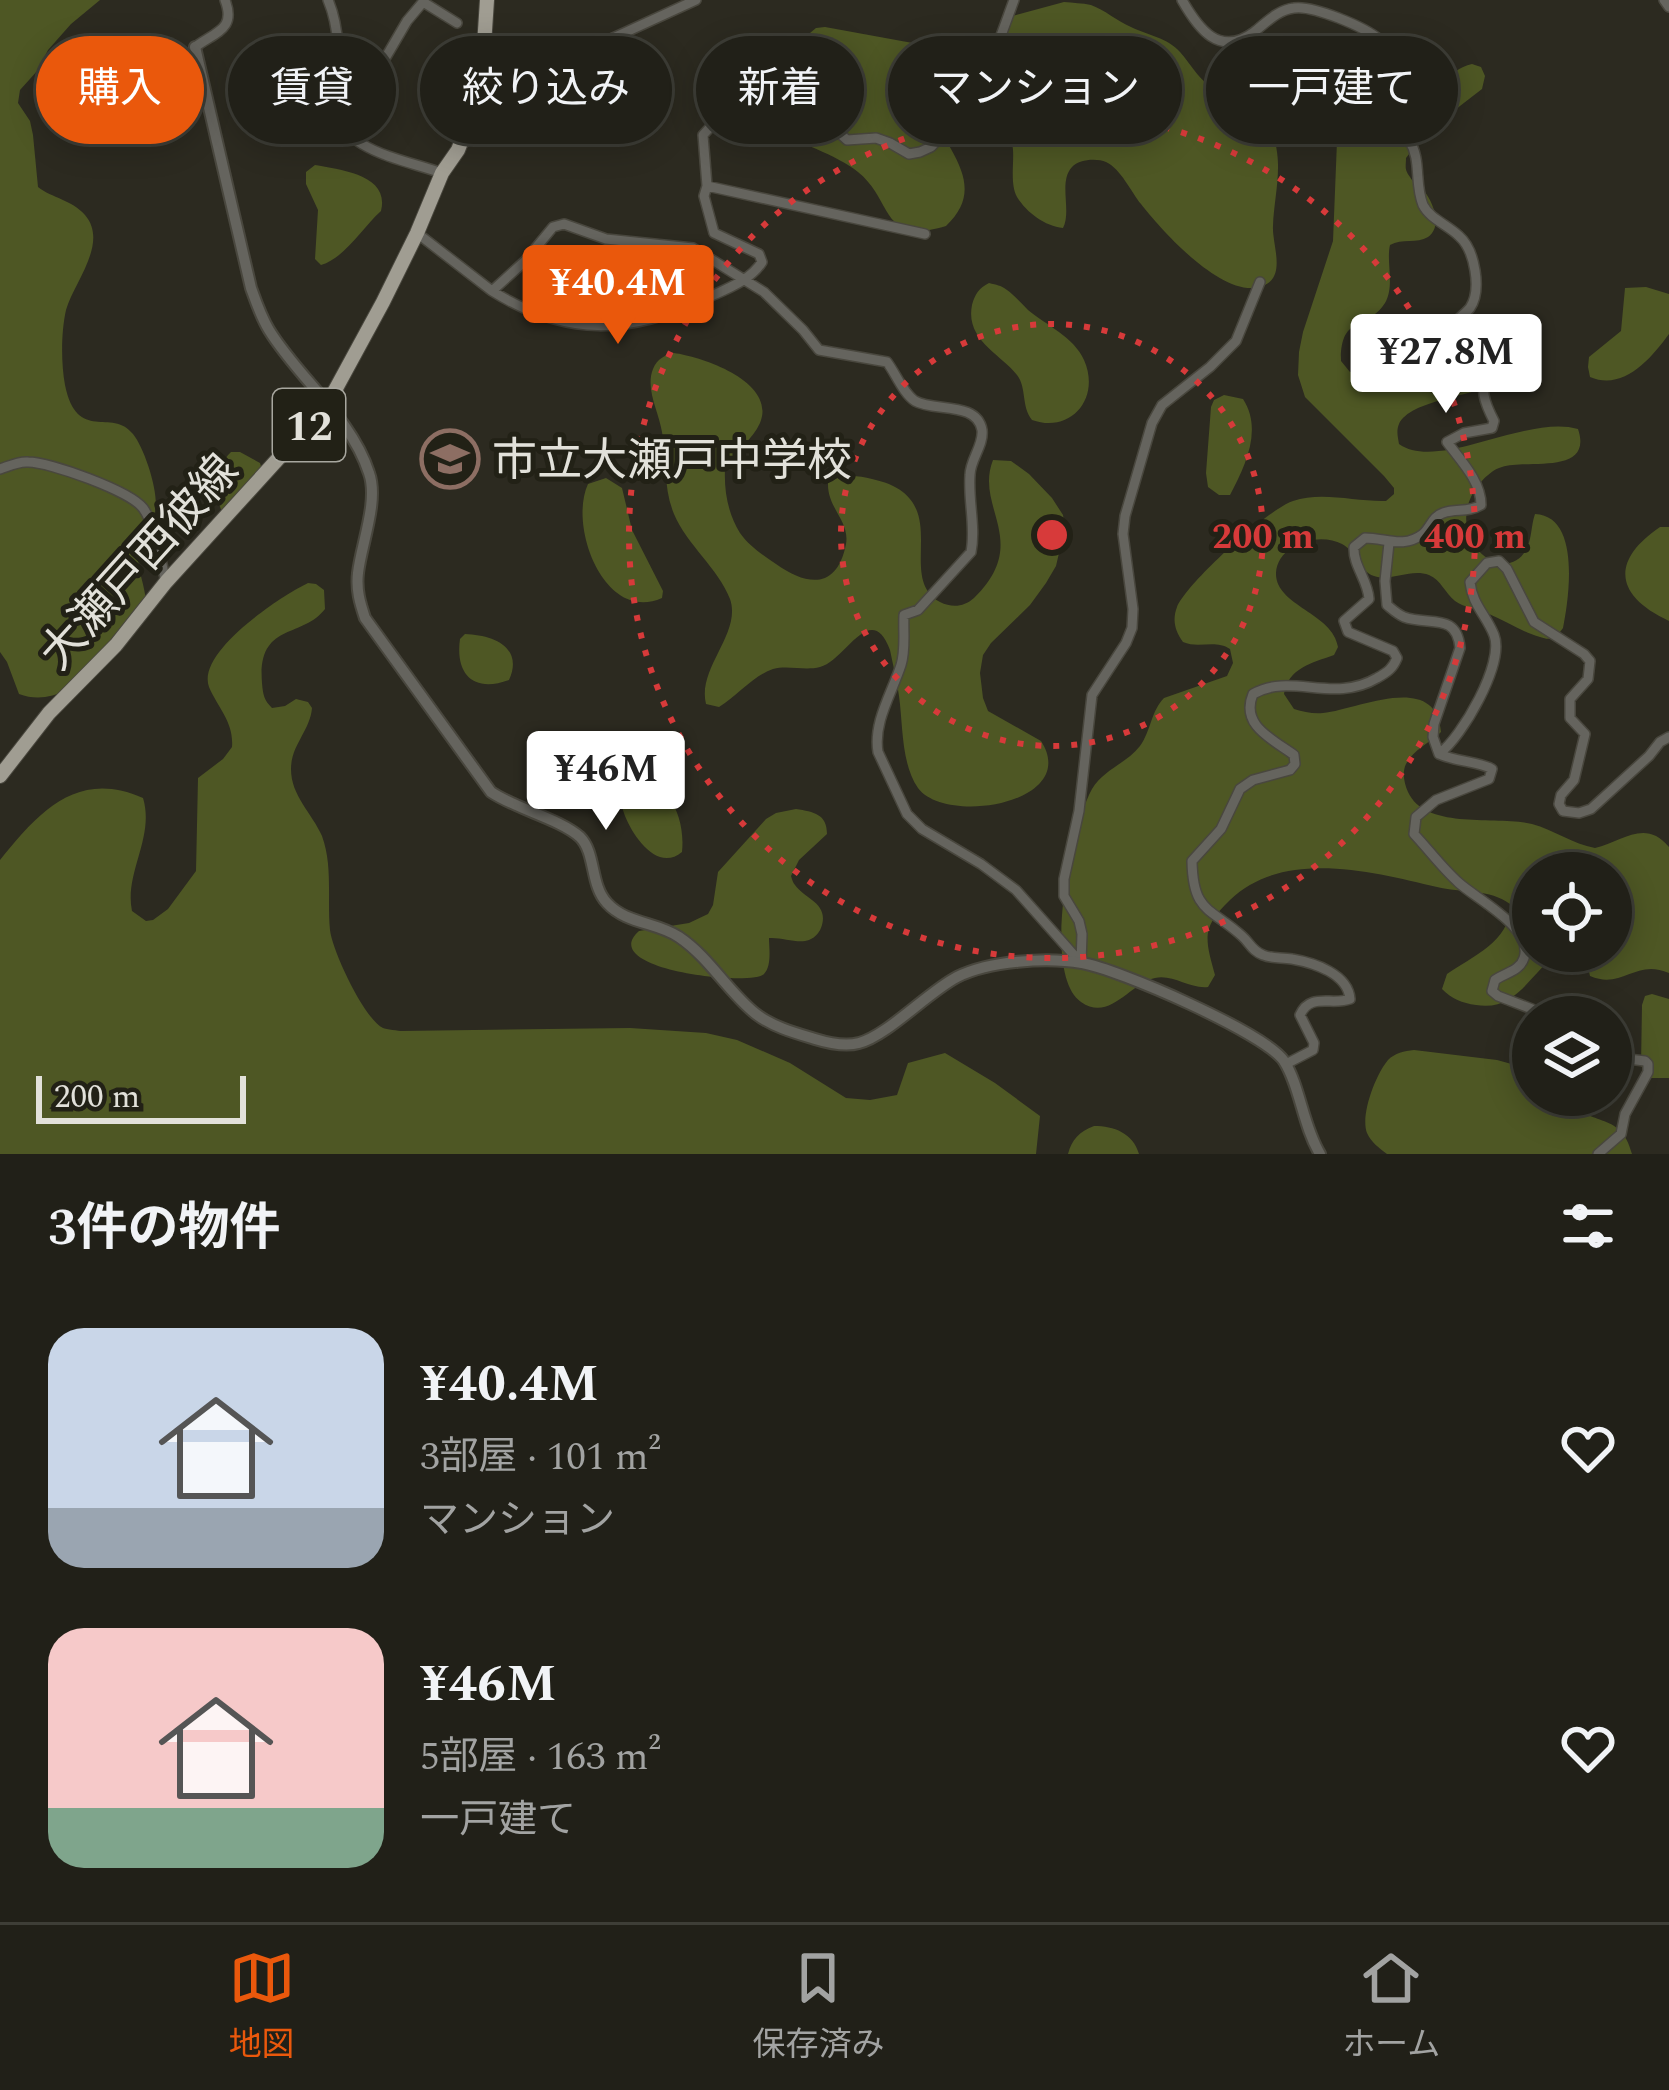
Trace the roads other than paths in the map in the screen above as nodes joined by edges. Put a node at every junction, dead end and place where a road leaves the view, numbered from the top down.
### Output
1 (224, 0) edge
2 (328, 0) edge
3 (487, 0) edge
4 (696, 0) edge
5 (1014, 0) edge
6 (1182, 0) edge
7 (457, 23) dead end
8 (337, 36) edge
9 (396, 39) edge
10 (204, 40) edge
11 (204, 85) edge
12 (363, 144) edge
13 (458, 150) junction
14 (442, 172) junction
15 (707, 185) junction
16 (416, 233) junction
17 (925, 234) dead end
18 (743, 280) junction
19 (1261, 282) dead end
20 (492, 291) junction
21 (327, 405) junction
22 (0, 469) edge
23 (1389, 543) junction
24 (166, 582) junction
25 (1669, 737) edge
26 (1438, 754) junction
27 (0, 776) edge
28 (1082, 963) junction
29 (1512, 1000) edge
30 (1632, 1059) edge
31 (1286, 1064) junction
32 (1632, 1101) edge
33 (1625, 1116) edge
34 (1320, 1154) edge
35 (1598, 1154) edge

1 - 10 street
2 - 8 street
3 - 13 main road, 大瀬戸西彼線 / 12
4 - 13 street
5 - 15 street
6 - 23 street
7 - 9 street
11 - 21 street
12 - 14 street
13 - 14 main road, 大瀬戸西彼線 / 12
14 - 16 main road, 大瀬戸西彼線 / 12
15 - 17 street
15 - 18 street
16 - 20 street
16 - 21 main road, 大瀬戸西彼線 / 12
18 - 20 street
18 - 20 street
18 - 28 street
19 - 28 street
21 - 24 main road, 大瀬戸西彼線 / 12
21 - 28 street
22 - 24 street
23 - 26 street
23 - 31 street
24 - 27 main road, 大瀬戸西彼線 / 12
25 - 26 street
26 - 29 street
28 - 31 street
30 - 32 street
31 - 34 street
33 - 35 street

